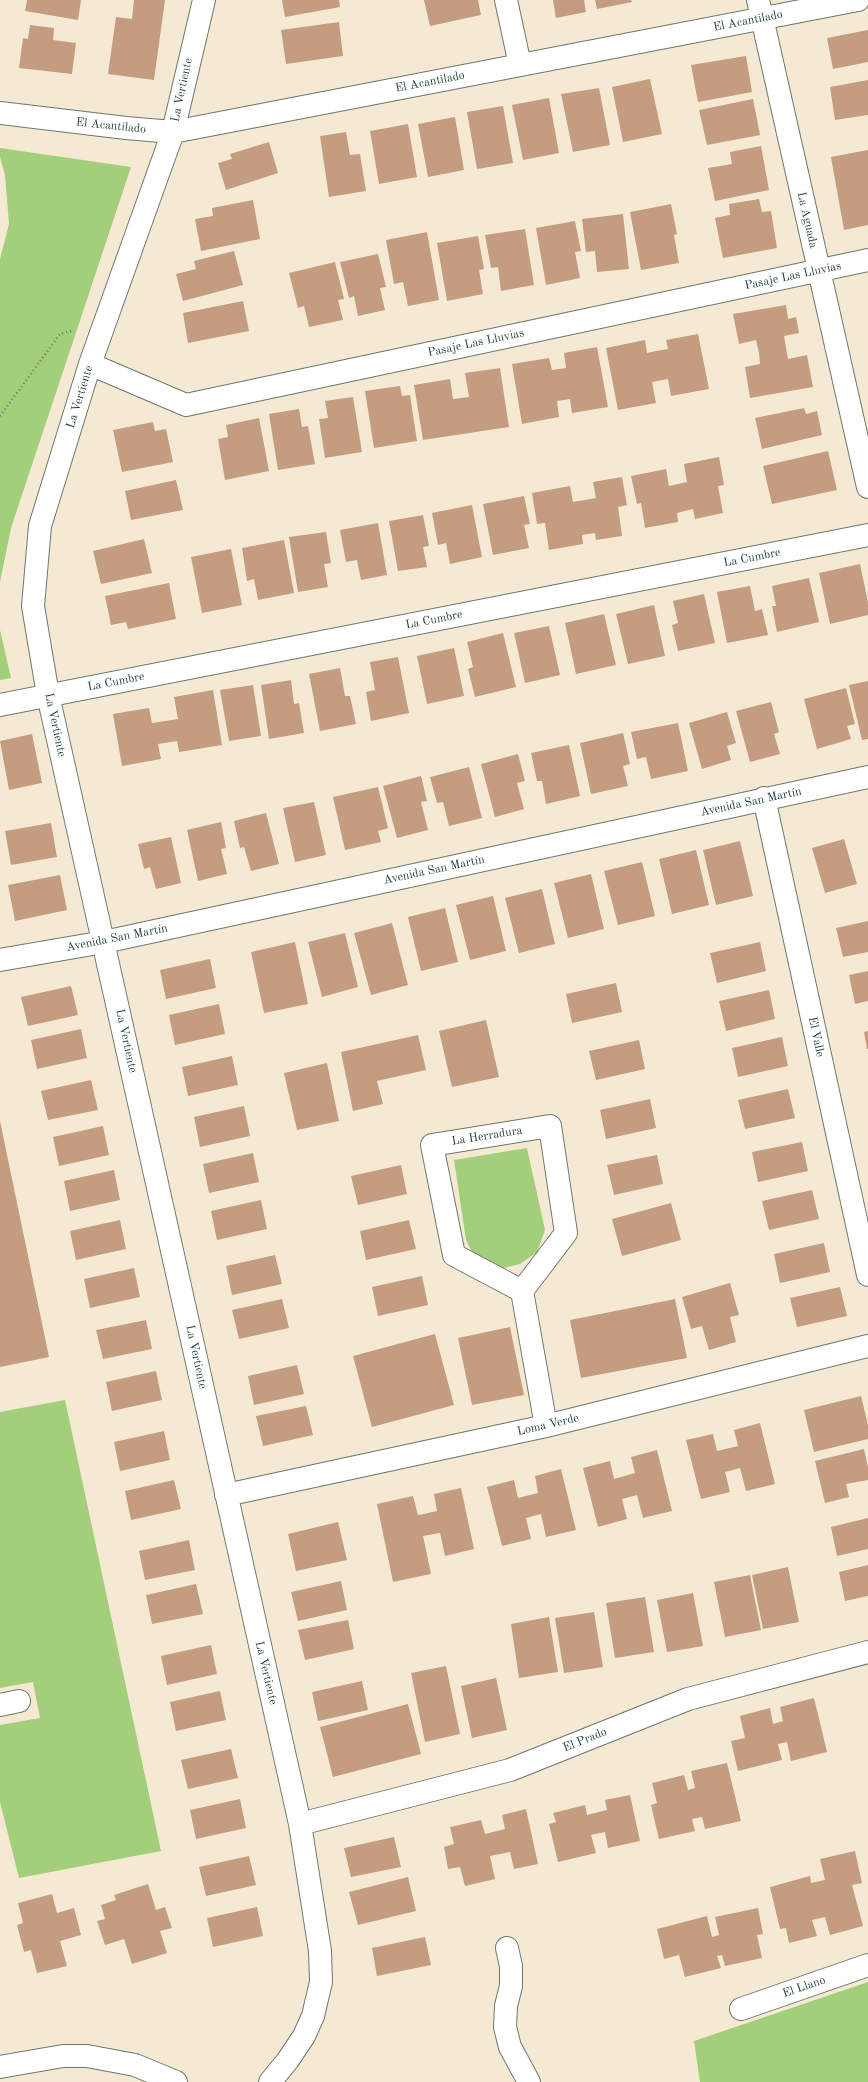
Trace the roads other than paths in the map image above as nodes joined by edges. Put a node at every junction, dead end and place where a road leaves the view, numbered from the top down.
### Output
1 (204, 0) edge
2 (506, 0) edge
3 (858, 0) edge
4 (760, 9) edge
5 (520, 65) junction
6 (0, 113) edge
7 (173, 132) junction
8 (868, 260) edge
9 (818, 270) junction
10 (90, 364) junction
11 (868, 487) edge
12 (868, 535) edge
13 (48, 695) junction
14 (0, 704) edge
15 (868, 778) edge
16 (764, 798) junction
17 (104, 942) junction
18 (0, 960) edge
19 (868, 1275) edge
20 (522, 1291) junction
21 (868, 1346) edge
22 (546, 1426) junction
23 (226, 1495) junction
24 (868, 1652) edge
25 (300, 1824) junction
26 (507, 1948) dead end
27 (868, 1964) edge
28 (741, 2009) dead end
29 (0, 2067) edge
30 (176, 2082) edge
31 (270, 2082) edge
32 (528, 2082) edge

1 - 7 street, La Vertiente
2 - 5 street
3 - 4 street, El Acantilado
4 - 5 street, El Acantilado
4 - 9 street, La Aguada
5 - 7 street, El Acantilado
6 - 7 street, El Acantilado
7 - 10 street, La Vertiente
8 - 9 street, Pasaje Las Lluvias
9 - 10 street, Pasaje Las Lluvias
9 - 11 street, La Aguada
10 - 13 street, La Vertiente
12 - 13 street, La Cumbre
13 - 14 street, La Cumbre
13 - 17 street, La Vertiente
15 - 16 street, Avenida San Martín
16 - 17 street, Avenida San Martín
16 - 19 street, El Valle
17 - 18 street, Avenida San Martín
17 - 23 street, La Vertiente
20 - 20 street, La Herradura
20 - 22 street
21 - 22 street, Loma Verde
22 - 23 street, Loma Verde
23 - 25 street, La Vertiente
24 - 25 street, El Prado
25 - 31 street, La Vertiente
26 - 32 street
27 - 28 street, El Llano
29 - 30 street

